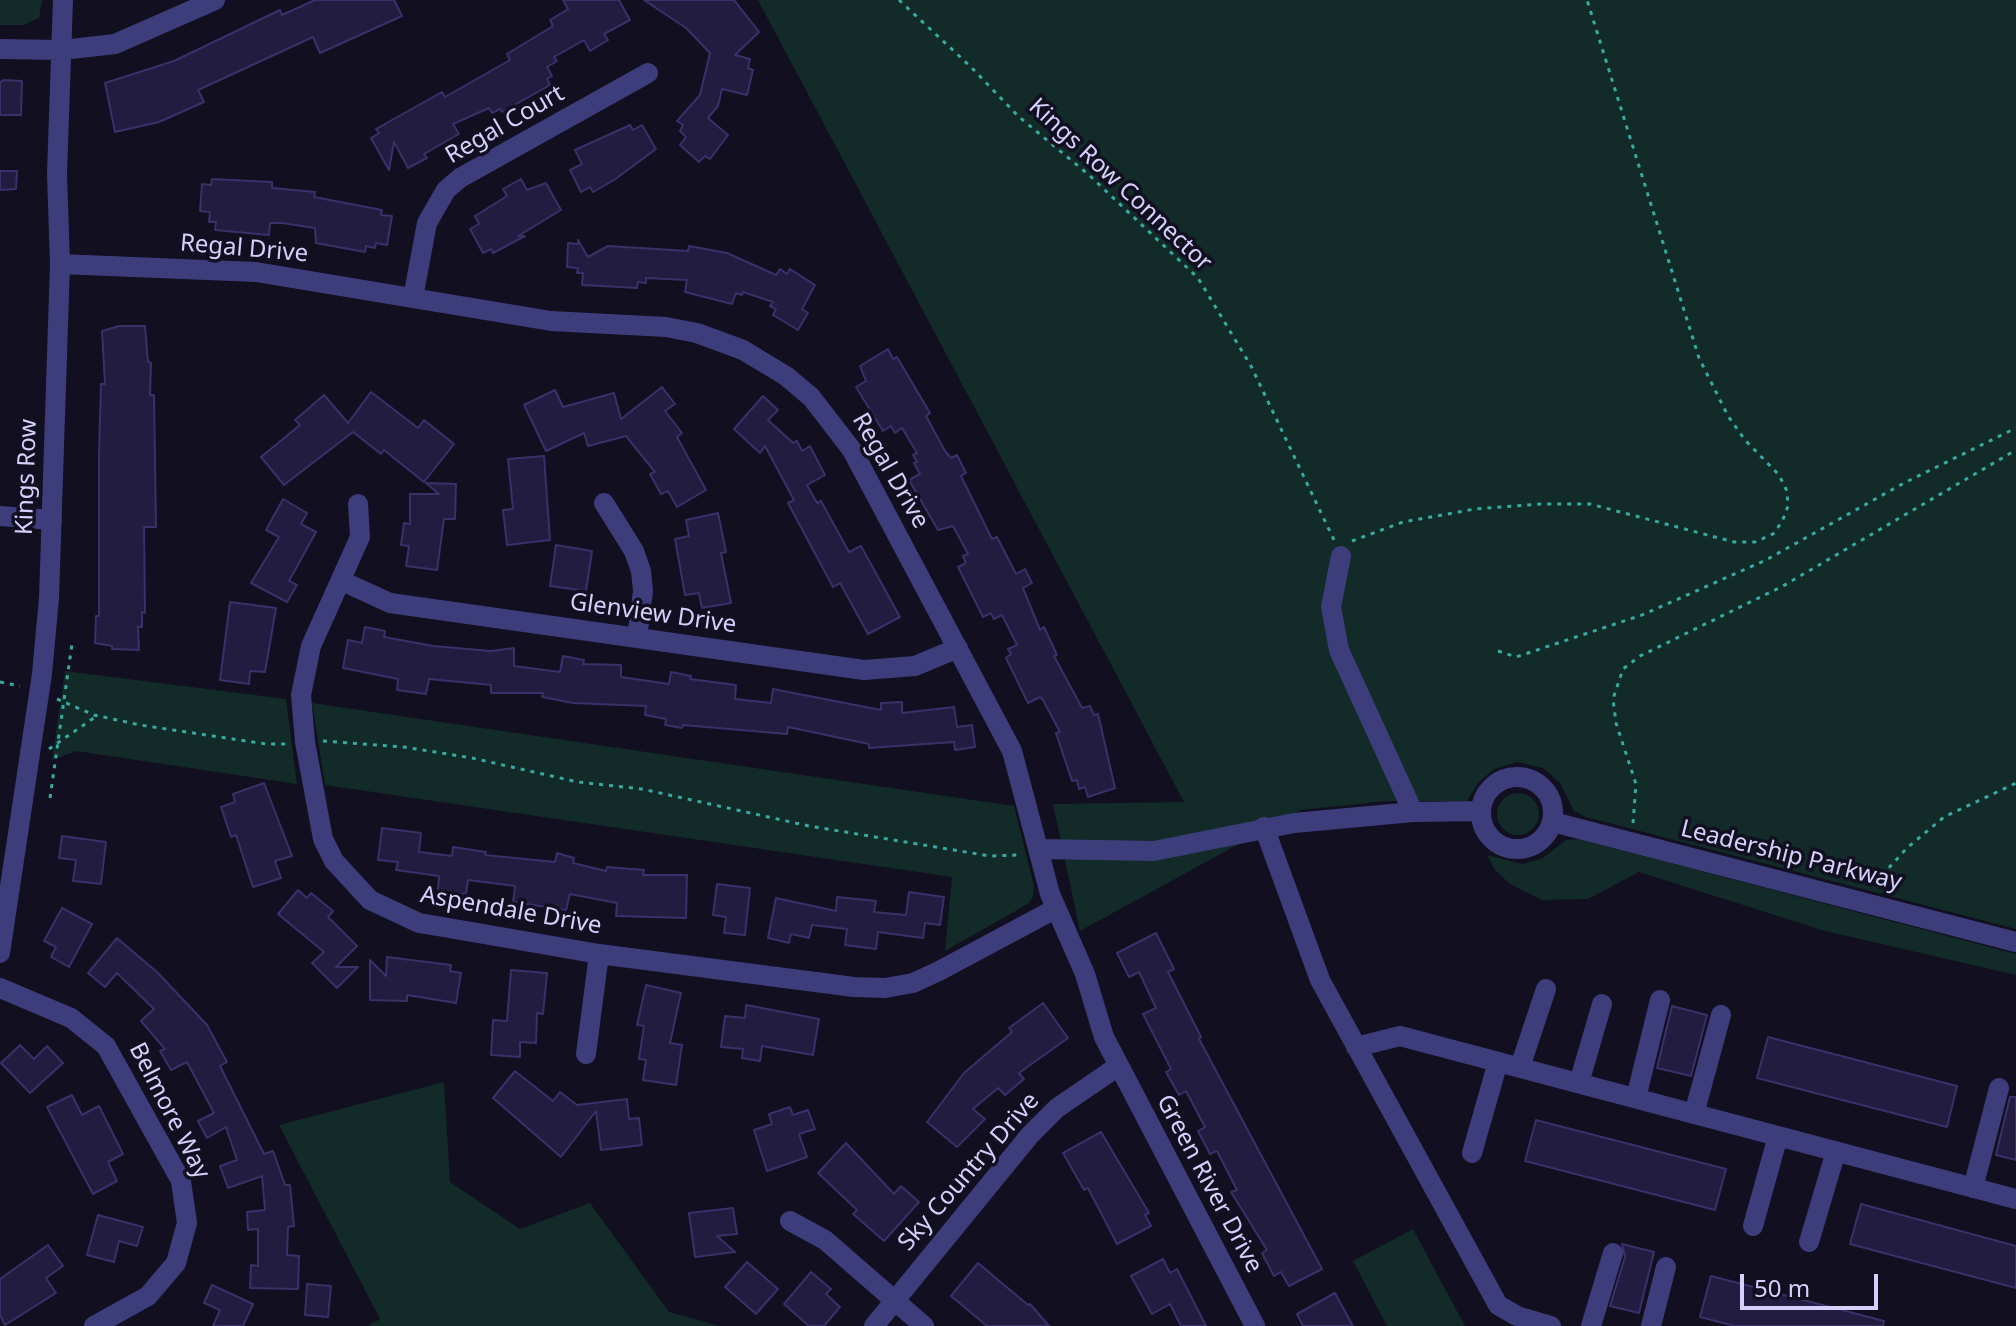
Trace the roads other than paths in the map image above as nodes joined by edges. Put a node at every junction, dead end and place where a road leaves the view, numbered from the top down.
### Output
1 (63, 0) edge
2 (215, 0) edge
3 (0, 49) edge
4 (62, 50) junction
5 (648, 73) dead end
6 (60, 264) junction
7 (413, 298) junction
8 (604, 503) dead end
9 (358, 504) dead end
10 (0, 516) edge
11 (52, 520) junction
12 (1341, 556) road end
13 (342, 581) junction
14 (637, 638) junction
15 (958, 648) junction
16 (1481, 811) junction
17 (1413, 812) junction
18 (1553, 822) junction
19 (1264, 827) junction
20 (9, 840) edge
21 (1039, 849) junction
22 (1055, 909) junction
23 (2016, 942) edge
24 (0, 953) edge
25 (599, 954) junction
26 (0, 988) edge
27 (1546, 989) dead end
28 (1660, 1000) dead end
29 (1602, 1004) dead end
30 (1721, 1015) dead end
31 (1356, 1047) junction
32 (586, 1054) dead end
33 (1498, 1062) junction
34 (1117, 1067) junction
35 (1520, 1067) junction
36 (1579, 1083) junction
37 (1999, 1088) dead end
38 (1636, 1098) junction
39 (1694, 1114) junction
40 (1778, 1136) junction
41 (1836, 1151) junction
42 (1472, 1153) dead end
43 (1973, 1188) junction
44 (2016, 1199) edge
45 (790, 1221) dead end
46 (1753, 1226) dead end
47 (1809, 1242) dead end
48 (1613, 1253) dead end
49 (1666, 1267) dead end
50 (893, 1299) junction
51 (94, 1326) edge
52 (874, 1326) edge
53 (924, 1326) edge
54 (1255, 1326) edge
55 (1551, 1326) edge
56 (1591, 1326) edge
57 (1651, 1326) edge

1 - 4 street, Kings Row
2 - 4 street
3 - 4 street
4 - 6 street, Kings Row
5 - 7 street, Regal Court
6 - 7 street, Regal Drive
6 - 11 street, Kings Row
7 - 15 street, Regal Drive
8 - 14 street
9 - 13 street, Aspendale Drive
10 - 11 street
11 - 20 street, Kings Row
12 - 17 street
13 - 14 street, Glenview Drive
13 - 25 street, Aspendale Drive
14 - 15 street, Glenview Drive
15 - 21 street, Regal Drive
16 - 17 street
16 - 18 street
16 - 18 street
17 - 19 street
18 - 23 street, Leadership Parkway
19 - 21 street
19 - 31 street
20 - 24 street, Kings Row
21 - 22 street, Regal Drive
22 - 25 street, Aspendale Drive
22 - 34 street, Regal Drive
25 - 32 street
26 - 51 street, Belmore Way
27 - 35 street
28 - 38 street
29 - 36 street
30 - 39 street
31 - 33 street
31 - 55 street
33 - 35 street
33 - 42 street
34 - 50 street, Sky Country Drive
34 - 54 street, Green River Drive
35 - 36 street
36 - 38 street
37 - 43 street
38 - 39 street
39 - 40 street
40 - 41 street
40 - 46 street
41 - 43 street
41 - 47 street
43 - 44 street
45 - 50 street
48 - 56 street
49 - 57 street
50 - 52 street, Sky Country Drive
50 - 53 street

